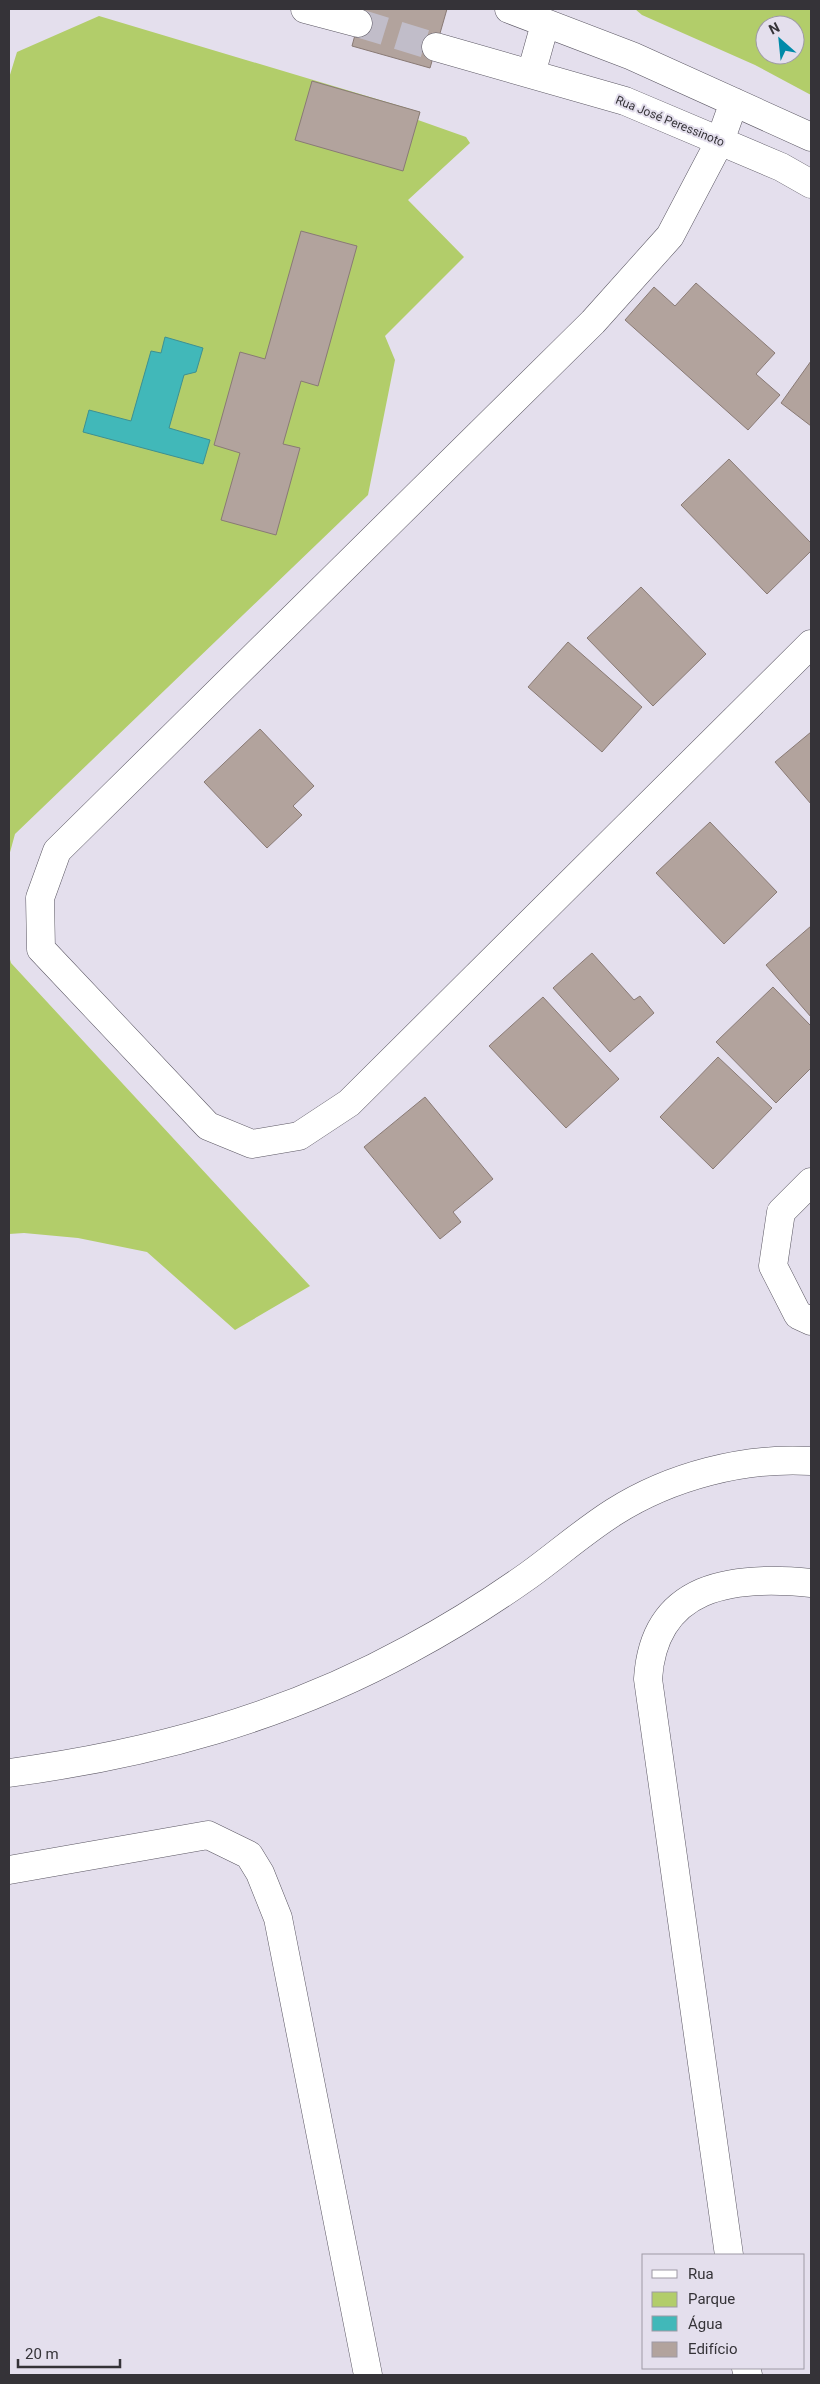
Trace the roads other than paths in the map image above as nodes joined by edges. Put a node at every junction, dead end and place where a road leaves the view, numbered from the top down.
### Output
1 (310, 9) edge
2 (510, 9) edge
3 (358, 23) tunnel mouth
4 (545, 24) junction
5 (436, 47) tunnel mouth
6 (531, 74) junction
7 (734, 102) junction
8 (811, 137) edge
9 (720, 141) junction
10 (811, 184) edge
11 (811, 644) edge
12 (811, 1182) edge
13 (811, 1321) edge
14 (811, 1461) edge
15 (811, 1583) edge
16 (9, 1773) edge
17 (9, 1870) edge
18 (729, 2254) edge
19 (368, 2375) edge

1 - 3 street
2 - 4 street
4 - 6 street
4 - 7 street
5 - 6 street, Rua José Peressinoto
6 - 9 street, Rua José Peressinoto
7 - 8 street
7 - 9 street
9 - 10 street, Rua José Peressinoto
9 - 11 street
12 - 13 street
14 - 16 street
15 - 18 street
17 - 19 street

